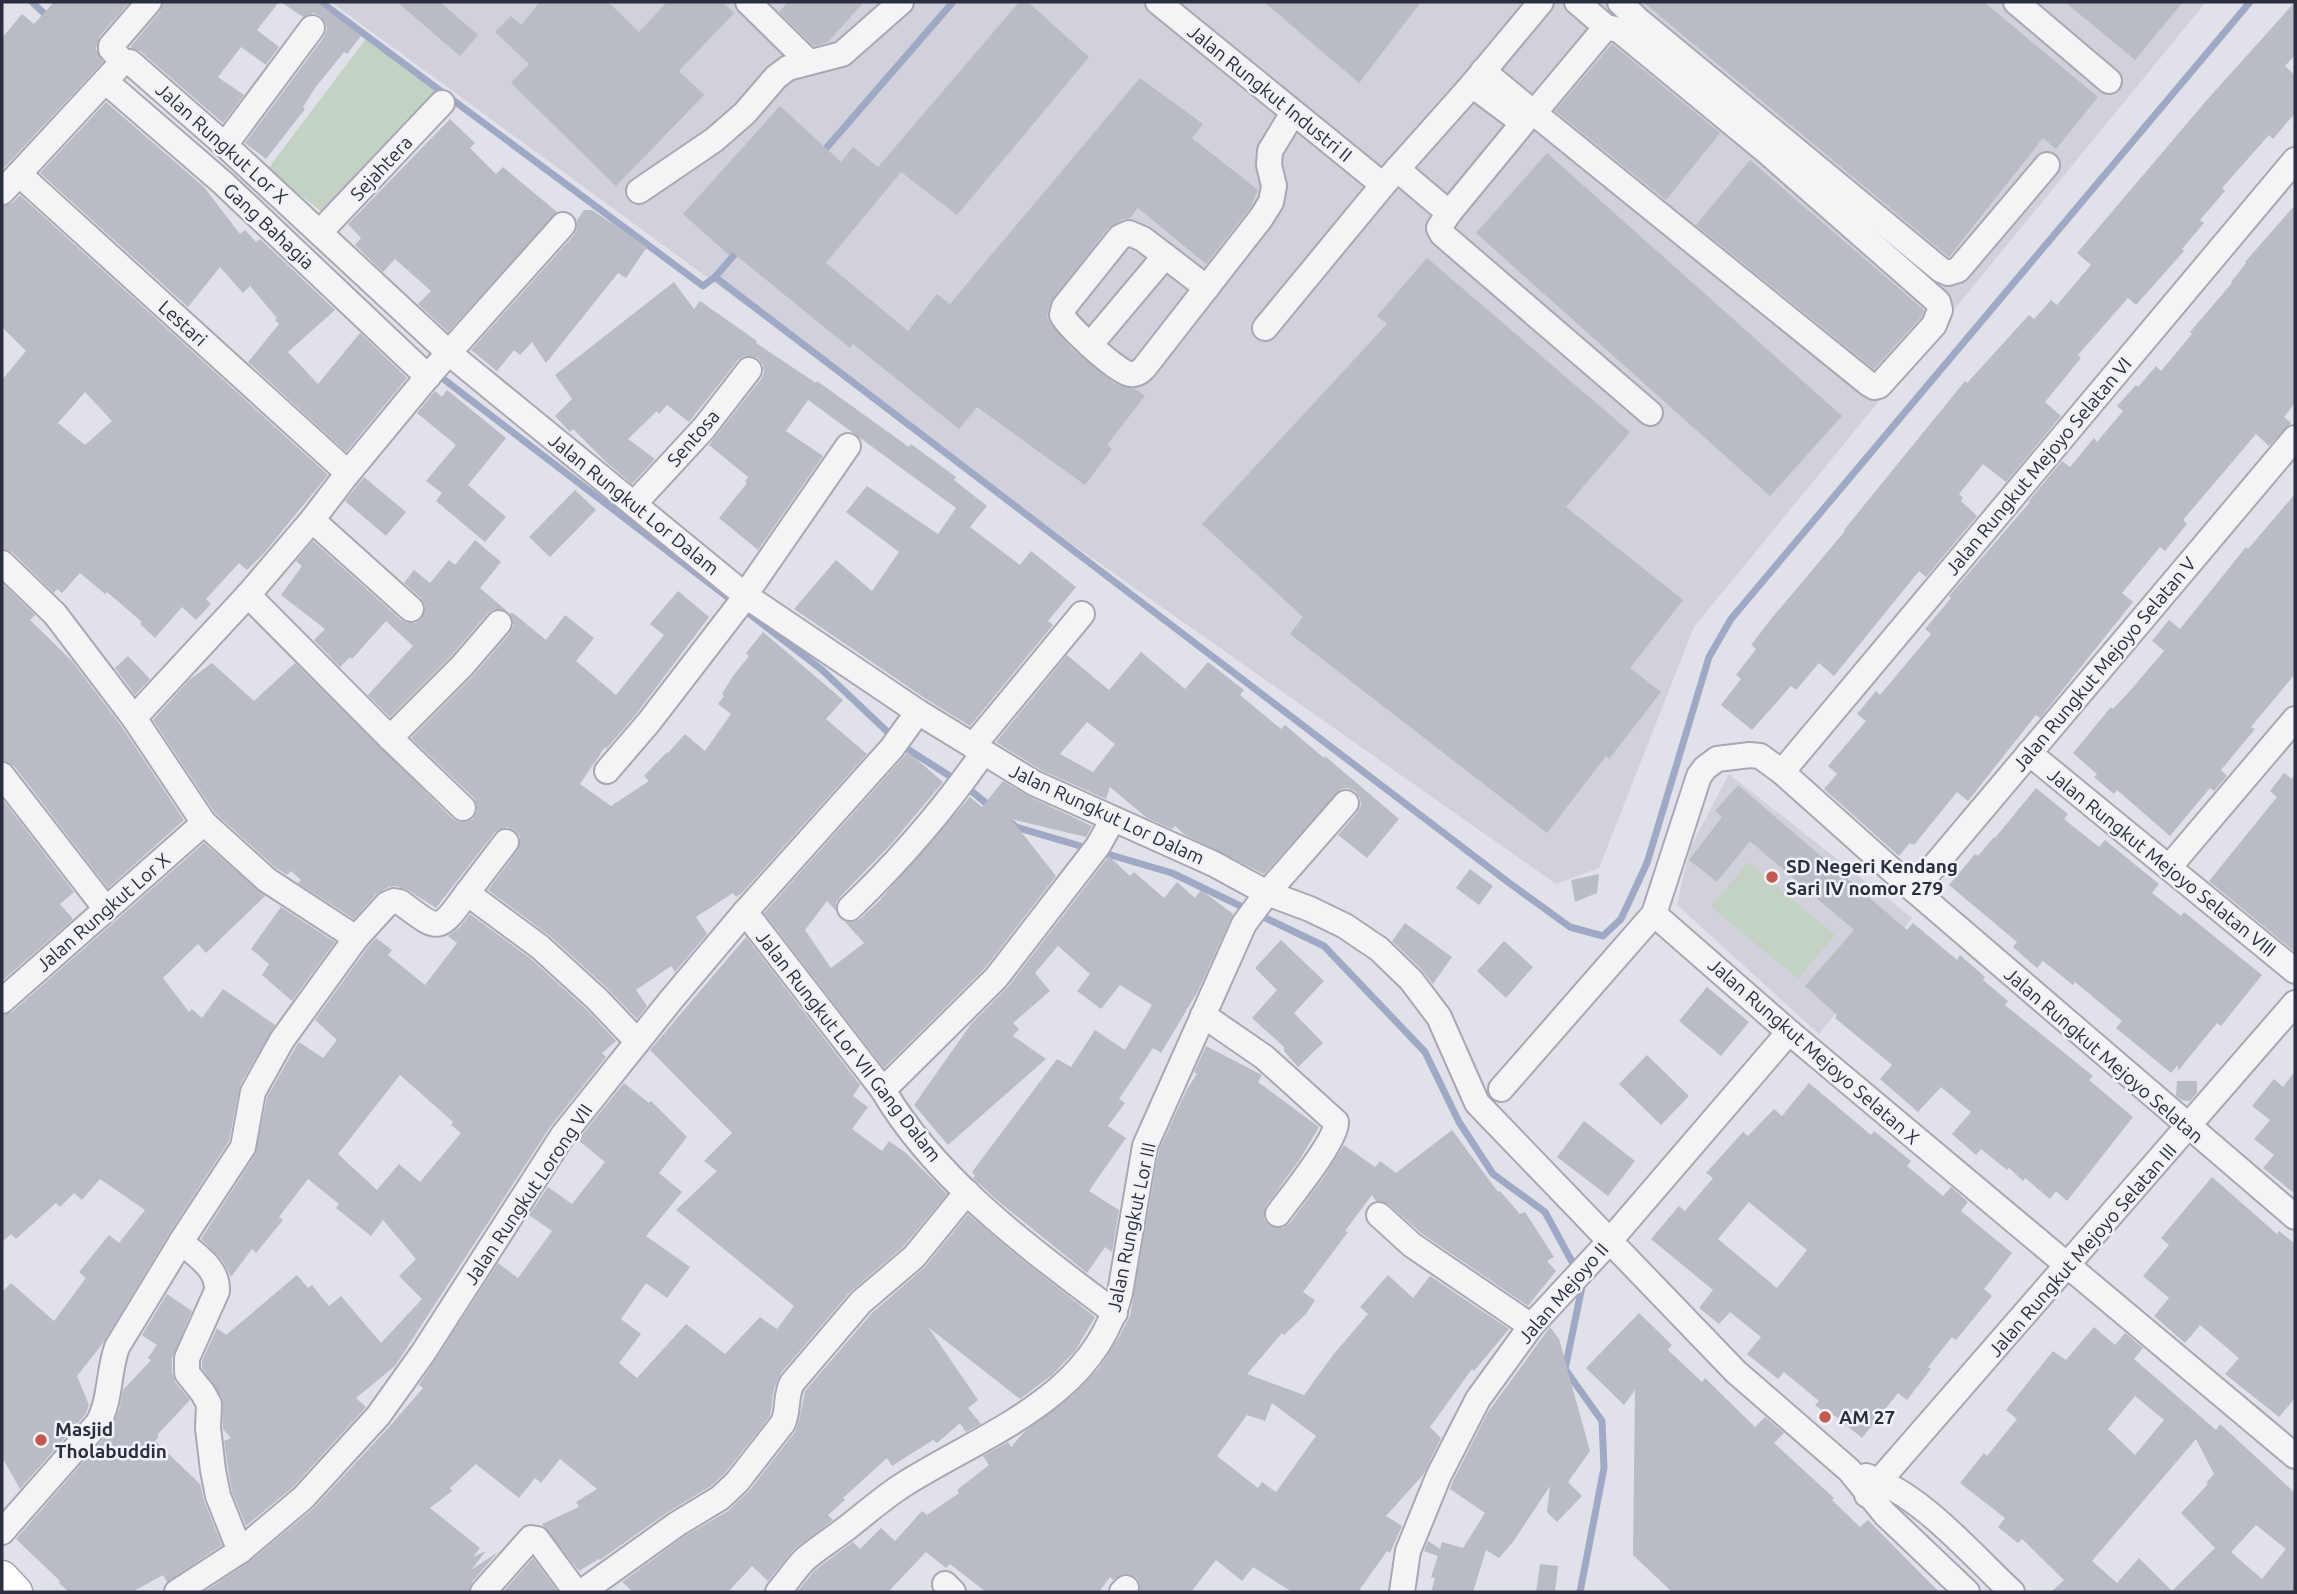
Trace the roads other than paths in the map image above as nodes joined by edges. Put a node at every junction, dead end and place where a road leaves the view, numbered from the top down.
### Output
1 (149, 2) edge
2 (748, 2) edge
3 (901, 2) edge
4 (1158, 2) edge
5 (1541, 2) edge
6 (1577, 2) edge
7 (2016, 2) edge
8 (1627, 5) edge
9 (1606, 27) junction
10 (312, 28) dead end
11 (809, 62) junction
12 (113, 72) junction
13 (1478, 78) junction
14 (2109, 81) dead end
15 (442, 103) dead end
16 (1293, 114) junction
17 (1528, 118) junction
18 (225, 145) junction
19 (2295, 160) edge
20 (2047, 165) dead end
21 (19, 174) junction
22 (1390, 177) junction
23 (639, 191) dead end
24 (2, 192) edge
25 (1449, 213) junction
26 (563, 225) dead end
27 (320, 232) junction
28 (1165, 256) junction
29 (1207, 288) junction
30 (1265, 328) dead end
31 (1090, 345) junction
32 (437, 366) junction
33 (749, 370) dead end
34 (1870, 399) dead end
35 (1650, 413) dead end
36 (2295, 438) edge
37 (848, 446) dead end
38 (348, 473) junction
39 (634, 504) junction
40 (312, 520) junction
41 (2, 563) edge
42 (248, 595) junction
43 (741, 601) junction
44 (411, 609) dead end
45 (1082, 614) dead end
46 (499, 623) dead end
47 (918, 712) junction
48 (134, 718) junction
49 (2295, 719) edge
50 (390, 738) junction
51 (978, 749) junction
52 (2029, 753) junction
53 (607, 771) dead end
54 (1782, 772) junction
55 (2, 775) edge
56 (1346, 803) dead end
57 (463, 808) dead end
58 (1113, 818) junction
59 (204, 823) junction
60 (506, 842) dead end
61 (2170, 866) junction
62 (1914, 891) junction
63 (467, 893) junction
64 (1263, 897) junction
65 (850, 908) dead end
66 (106, 909) junction
67 (745, 912) junction
68 (1654, 914) junction
69 (356, 938) junction
70 (2295, 971) edge
71 (2, 1001) edge
72 (2295, 1003) edge
73 (1203, 1015) junction
74 (1789, 1032) junction
75 (637, 1041) junction
76 (1501, 1089) dead end
77 (883, 1090) junction
78 (2188, 1128) junction
79 (967, 1192) junction
80 (1278, 1214) dead end
81 (1379, 1215) dead end
82 (2295, 1217) edge
83 (1609, 1241) junction
84 (181, 1242) junction
85 (2068, 1266) junction
86 (1115, 1313) junction
87 (1531, 1326) junction
88 (2295, 1456) edge
89 (1874, 1488) junction
90 (2, 1532) edge
91 (240, 1550) junction
92 (2, 1577) edge
93 (16, 1592) edge
94 (177, 1592) edge
95 (483, 1592) edge
96 (576, 1592) edge
97 (582, 1592) edge
98 (778, 1592) edge
99 (1402, 1592) edge
100 (1967, 1592) edge
101 (2012, 1592) edge

1 - 12 street
2 - 11 street
3 - 11 street
4 - 16 street, Jalan Rungkut Industri II
5 - 13 street
6 - 9 street
7 - 14 street
8 - 20 street
9 - 17 street
9 - 17 street
10 - 18 street
11 - 23 street
12 - 18 street, Jalan Rungkut Lor X
12 - 21 street
12 - 32 street, Gang Bahagia
13 - 17 street
13 - 22 street
15 - 27 street, Sejahtera
16 - 22 street, Jalan Rungkut Industri II
16 - 29 street
17 - 25 street
17 - 34 street
18 - 27 street, Jalan Rungkut Lor X
19 - 54 street, Jalan Rungkut Mejoyo Selatan VI
21 - 24 street
21 - 38 street, Lestari
22 - 25 street, Jalan Rungkut Industri II
22 - 30 street
25 - 35 street
26 - 32 street
27 - 32 street, Jalan Rungkut Lor X
28 - 29 street
28 - 31 street
28 - 31 street
29 - 31 street
32 - 38 street
32 - 39 street, Jalan Rungkut Lor Dalam
33 - 39 street, Sentosa
36 - 52 street, Jalan Rungkut Mejoyo Selatan V
37 - 43 street
38 - 40 street
39 - 43 street, Jalan Rungkut Lor Dalam
40 - 42 street
40 - 44 street
41 - 48 street
42 - 48 street
42 - 50 street
43 - 47 street, Jalan Rungkut Lor Dalam
43 - 53 street
45 - 51 street
46 - 50 street
47 - 51 street, Jalan Rungkut Lor Dalam
47 - 67 street, Jalan Rungkut Lorong VII
48 - 59 street
49 - 61 street
50 - 57 street
51 - 58 street, Jalan Rungkut Lor Dalam
51 - 65 street
52 - 61 street, Jalan Rungkut Mejoyo Selatan VIII
52 - 62 street, Jalan Rungkut Mejoyo Selatan V
54 - 62 street
54 - 68 street
55 - 66 street
56 - 64 street, Jalan Rungkut Lor III
58 - 64 street, Jalan Rungkut Lor Dalam
58 - 77 street
59 - 66 street, Jalan Rungkut Lor X
59 - 69 street
60 - 63 street
61 - 70 street, Jalan Rungkut Mejoyo Selatan VIII
62 - 78 street, Jalan Rungkut Mejoyo Selatan
63 - 69 street
63 - 75 street
64 - 73 street, Jalan Rungkut Lor III
64 - 83 street, Jalan Rungkut Lor Dalam
66 - 71 street, Jalan Rungkut Lor X
67 - 75 street, Jalan Rungkut Lorong VII
67 - 77 street, Jalan Rungkut Lor VII Gang Dalam
68 - 74 street, Jalan Rungkut Mejoyo Selatan X
68 - 76 street
69 - 84 street
72 - 78 street, Jalan Rungkut Mejoyo Selatan III
73 - 80 street
73 - 86 street, Jalan Rungkut Lor III
74 - 83 street, Jalan Mejoyo II
74 - 85 street, Jalan Rungkut Mejoyo Selatan X
75 - 91 street, Jalan Rungkut Lorong VII
77 - 79 street, Jalan Rungkut Lor VII Gang Dalam
78 - 82 street, Jalan Rungkut Mejoyo Selatan
78 - 85 street, Jalan Rungkut Mejoyo Selatan III
79 - 86 street, Jalan Rungkut Lor VII Gang Dalam
79 - 97 street
81 - 87 street
83 - 87 street, Jalan Mejoyo II
83 - 89 street
84 - 90 street
84 - 91 street
85 - 88 street, Jalan Rungkut Mejoyo Selatan X
85 - 89 street, Jalan Rungkut Mejoyo Selatan III
86 - 98 street, Jalan Rungkut Lor III
87 - 99 street, Jalan Mejoyo II
89 - 100 street
89 - 101 street
91 - 94 street, Jalan Rungkut Lorong VII
92 - 93 main road
95 - 96 street

